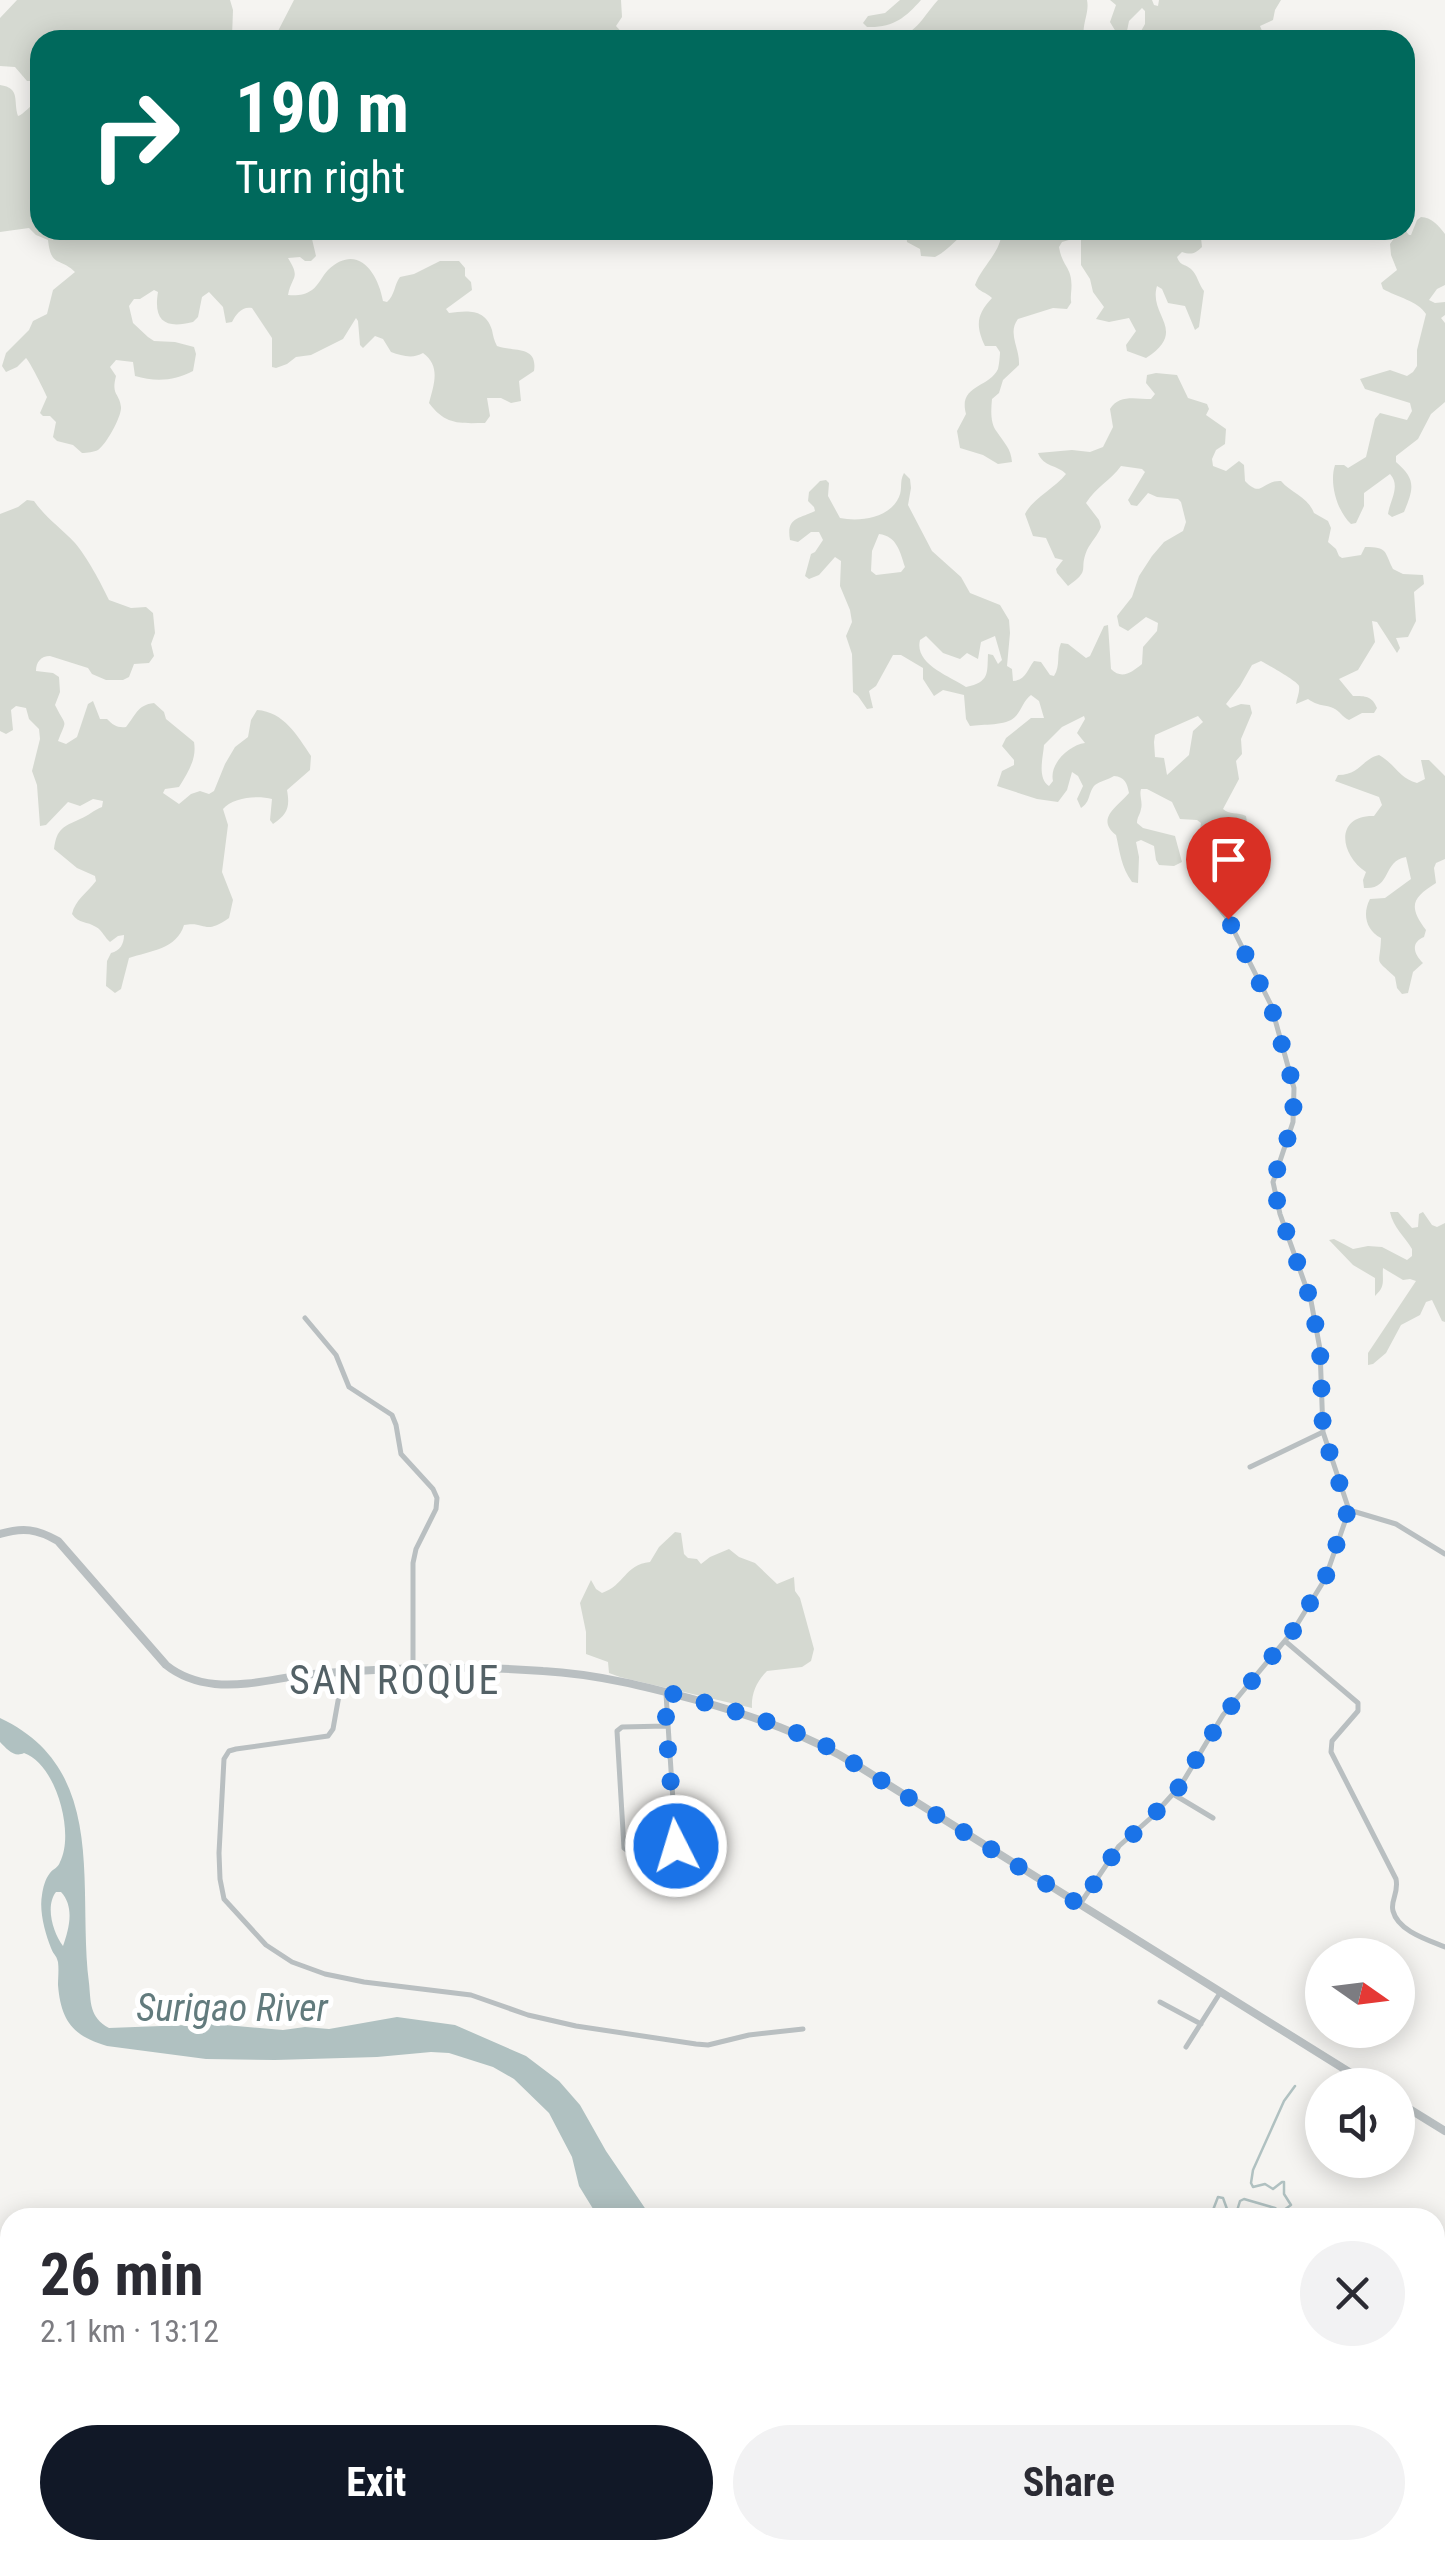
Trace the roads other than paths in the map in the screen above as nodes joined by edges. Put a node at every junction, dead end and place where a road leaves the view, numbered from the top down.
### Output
1 (1215, 903) dead end
2 (304, 1318) dead end
3 (1323, 1432) junction
4 (1250, 1467) dead end
5 (1348, 1510) junction
6 (0, 1534) edge
7 (1445, 1554) edge
8 (1285, 1641) junction
9 (414, 1670) junction
10 (343, 1673) junction
11 (666, 1692) junction
12 (666, 1726) junction
13 (1174, 1794) junction
14 (1213, 1818) dead end
15 (1080, 1905) junction
16 (1445, 1947) edge
17 (1220, 1993) junction
18 (1160, 2002) dead end
19 (1201, 2024) junction
20 (803, 2029) dead end
21 (1186, 2048) dead end
22 (1342, 2068) edge
23 (1415, 2112) edge
24 (1445, 2131) edge

1 - 3 street
2 - 9 street
3 - 4 street
3 - 5 street
5 - 7 street
5 - 8 street
6 - 10 street
8 - 13 street
8 - 16 street
9 - 10 street
9 - 11 street
10 - 20 street
11 - 12 street
11 - 15 street
12 - 12 street
13 - 14 street
13 - 15 street
15 - 17 street
17 - 19 street
17 - 22 street
18 - 19 street
19 - 21 street
23 - 24 street

